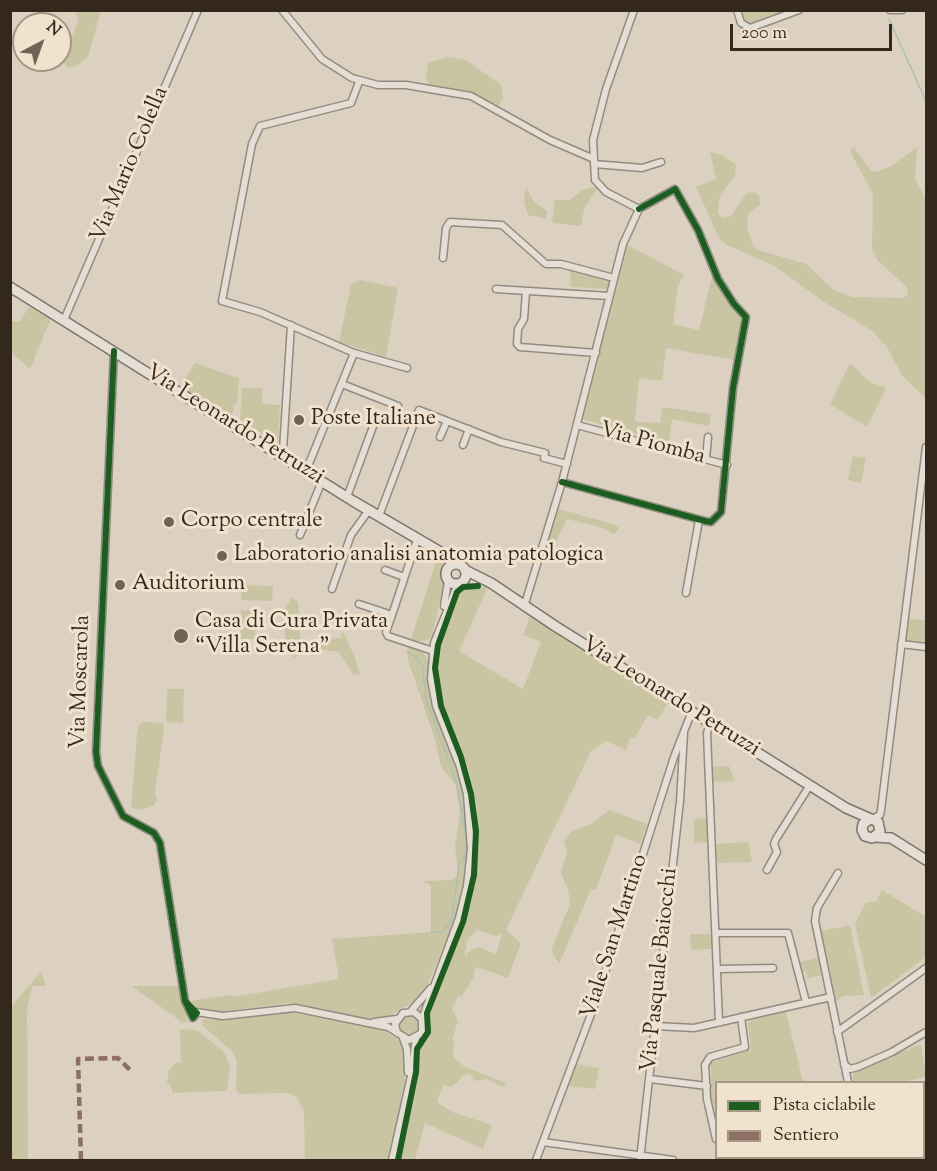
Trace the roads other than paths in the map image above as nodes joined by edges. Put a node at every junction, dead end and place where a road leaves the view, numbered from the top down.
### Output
1 (198, 10) edge
2 (282, 10) edge
3 (634, 10) edge
4 (737, 10) edge
5 (799, 10) edge
6 (890, 10) edge
7 (902, 10) edge
8 (359, 82) junction
9 (594, 161) junction
10 (661, 162) dead end
11 (639, 209) junction
12 (442, 258) dead end
13 (614, 278) junction
14 (10, 287) edge
15 (496, 289) dead end
16 (526, 291) junction
17 (609, 296) junction
18 (64, 320) junction
19 (291, 324) junction
20 (114, 351) junction
21 (596, 352) junction
22 (354, 353) junction
23 (407, 368) dead end
24 (342, 384) junction
25 (398, 406) dead end
26 (375, 421) dead end
27 (447, 421) junction
28 (577, 425) junction
29 (469, 429) junction
30 (440, 437) dead end
31 (708, 437) dead end
32 (463, 446) dead end
33 (927, 447) edge
34 (281, 456) junction
35 (706, 459) junction
36 (567, 464) junction
37 (727, 465) junction
38 (925, 468) edge
39 (306, 471) junction
40 (322, 481) junction
41 (562, 482) junction
42 (923, 491) edge
43 (347, 497) junction
44 (369, 510) junction
45 (918, 513) junction
46 (927, 514) edge
47 (379, 516) junction
48 (699, 520) junction
49 (300, 535) dead end
50 (417, 540) junction
51 (451, 566) junction
52 (386, 570) dead end
53 (465, 570) junction
54 (404, 577) junction
55 (448, 581) junction
56 (461, 583) junction
57 (494, 588) junction
58 (332, 589) dead end
59 (686, 593) dead end
60 (358, 604) dead end
61 (524, 607) junction
62 (391, 619) junction
63 (442, 619) junction
64 (901, 644) junction
65 (927, 647) edge
66 (433, 651) junction
67 (692, 711) junction
68 (710, 723) junction
69 (680, 752) junction
70 (667, 780) junction
71 (681, 780) junction
72 (810, 785) junction
73 (846, 808) junction
74 (871, 819) junction
75 (862, 827) junction
76 (881, 827) junction
77 (875, 837) junction
78 (927, 855) edge
79 (927, 860) edge
80 (767, 870) dead end
81 (838, 873) dead end
82 (716, 933) junction
83 (773, 968) dead end
84 (927, 968) edge
85 (718, 969) junction
86 (437, 977) junction
87 (831, 997) junction
88 (806, 1002) junction
89 (411, 1011) junction
90 (741, 1017) junction
91 (397, 1019) junction
92 (422, 1019) junction
93 (719, 1022) junction
94 (362, 1023) junction
95 (655, 1026) junction
96 (837, 1032) junction
97 (927, 1032) edge
98 (400, 1035) junction
99 (416, 1038) junction
100 (844, 1063) junction
101 (858, 1067) junction
102 (650, 1079) junction
103 (848, 1081) edge
104 (848, 1081) edge
105 (409, 1082) junction
106 (706, 1086) junction
107 (715, 1129) edge
108 (543, 1142) junction
109 (640, 1158) edge
110 (392, 1161) edge
111 (536, 1161) edge
112 (673, 1161) edge

1 - 18 street, Via Mario Colella
2 - 8 street
3 - 9 street
4 - 5 street
6 - 7 street
8 - 9 street
8 - 19 street
9 - 10 street
9 - 11 street
11 - 13 street, Via Piomba
11 - 37 street
12 - 13 street
13 - 17 street, Via Piomba
14 - 18 main road, Via Leonardo Petruzzi
15 - 16 street
16 - 17 street
16 - 21 street
17 - 21 street, Via Piomba
18 - 20 main road, Via Leonardo Petruzzi
19 - 22 street
19 - 34 street
20 - 34 main road, Via Leonardo Petruzzi
20 - 94 street, Via Moscarola
21 - 28 street, Via Piomba
22 - 23 street
22 - 24 street
24 - 25 street
24 - 39 street
26 - 43 street
27 - 29 street
27 - 30 street
27 - 47 street
28 - 35 street, Via Piomba
28 - 36 street, Via Piomba
29 - 32 street
29 - 36 street
31 - 35 street
33 - 38 street
34 - 39 main road, Via Leonardo Petruzzi
35 - 37 street, Via Piomba
36 - 41 street, Via Piomba
37 - 48 street
38 - 42 street
39 - 40 main road, Via Leonardo Petruzzi
40 - 43 main road, Via Leonardo Petruzzi
40 - 49 street
41 - 48 street
41 - 61 street, Via Piomba
42 - 45 street
43 - 44 main road, Via Leonardo Petruzzi
44 - 47 main road, Via Leonardo Petruzzi
44 - 58 street
45 - 46 street
45 - 64 street
47 - 50 main road, Via Leonardo Petruzzi
48 - 59 street
50 - 51 main road, Via Leonardo Petruzzi
50 - 54 street
51 - 53 main road, Via Leonardo Petruzzi
51 - 55 main road
52 - 54 street
53 - 56 main road
53 - 57 main road, Via Leonardo Petruzzi
54 - 62 street
55 - 56 main road, Via Leonardo Petruzzi
55 - 63 street
56 - 57 main road, Via Leonardo Petruzzi
56 - 63 street
57 - 61 main road, Via Leonardo Petruzzi
60 - 62 street
61 - 67 main road, Via Leonardo Petruzzi
62 - 66 street
63 - 66 street
64 - 65 street
64 - 74 street
66 - 86 street
67 - 68 main road, Via Leonardo Petruzzi
67 - 69 street, Via Pasquale Baiocchi
68 - 72 main road, Via Leonardo Petruzzi
68 - 82 street
69 - 70 street, Viale San Martino
69 - 71 street, Via Pasquale Baiocchi
70 - 71 street
70 - 108 street, Viale San Martino
71 - 95 street, Via Pasquale Baiocchi
72 - 73 main road, Via Leonardo Petruzzi
72 - 80 street
73 - 74 main road, Via Leonardo Petruzzi
73 - 75 main road, Via Leonardo Petruzzi
74 - 75 main road
74 - 76 main road
75 - 77 main road
76 - 77 main road
76 - 78 main road
77 - 79 main road
81 - 87 street
82 - 85 street
82 - 88 street
83 - 85 street
84 - 96 street
85 - 93 street
86 - 89 street
86 - 92 street
87 - 88 street
87 - 96 street
88 - 90 street
89 - 91 street
89 - 92 street
90 - 93 street
90 - 106 street
91 - 94 street
91 - 98 street
92 - 99 street
93 - 95 street
94 - 98 street
95 - 102 street, Via Pasquale Baiocchi
96 - 100 street
97 - 101 street
98 - 99 street
98 - 105 street
99 - 105 street
100 - 101 street
100 - 103 street
101 - 104 street
102 - 106 street
102 - 109 street, Via Pasquale Baiocchi
105 - 110 street
106 - 107 street
108 - 109 street
108 - 111 street, Viale San Martino
109 - 112 street

